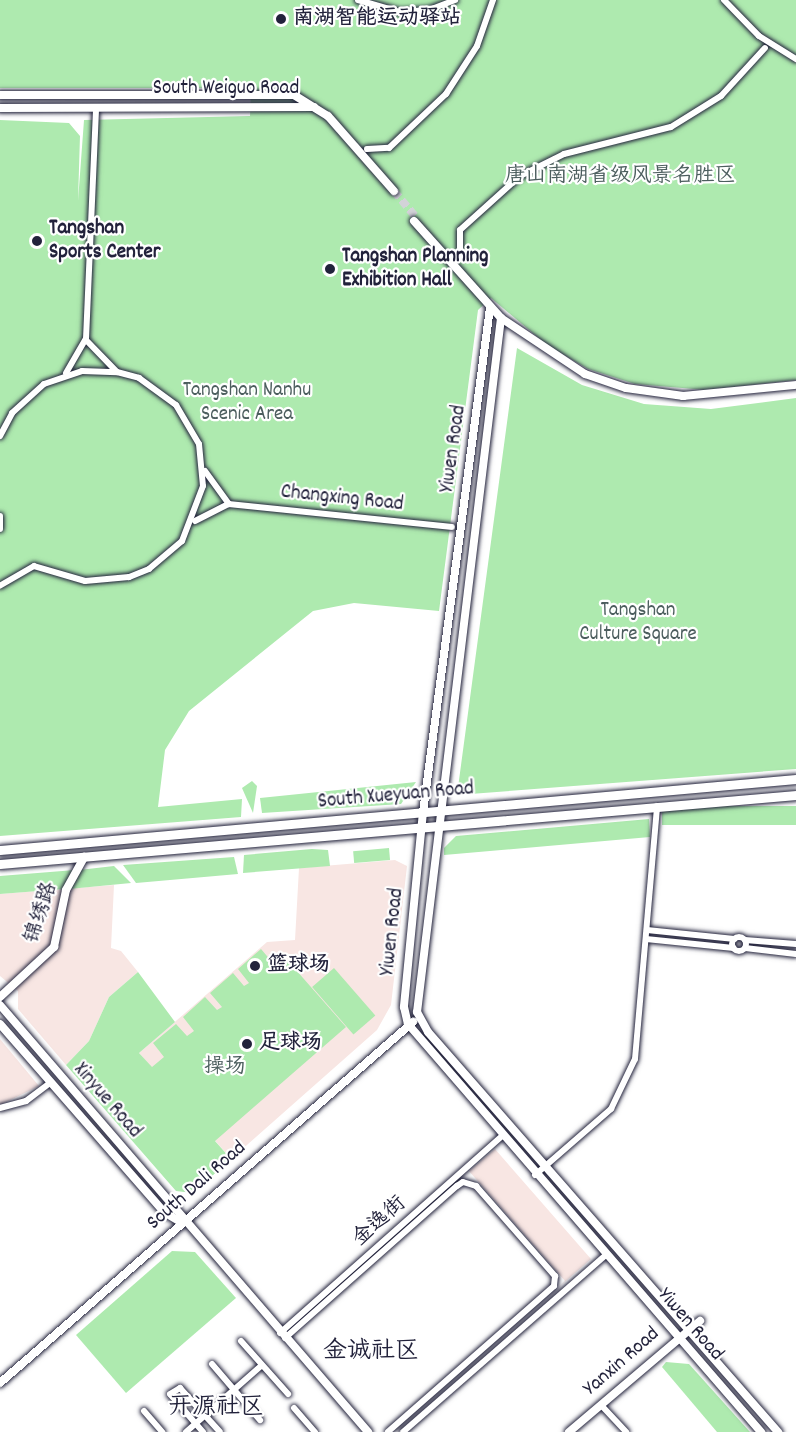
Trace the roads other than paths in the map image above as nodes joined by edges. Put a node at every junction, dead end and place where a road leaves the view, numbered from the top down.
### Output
1 (358, 0) edge
2 (456, 0) edge
3 (493, 0) edge
4 (724, 0) edge
5 (765, 48) dead end
6 (796, 59) edge
7 (0, 95) edge
8 (97, 95) junction
9 (96, 107) junction
10 (314, 107) junction
11 (0, 108) edge
12 (367, 149) dead end
13 (392, 193) tunnel mouth
14 (460, 255) dead end
15 (490, 308) junction
16 (501, 318) junction
17 (86, 339) junction
18 (117, 372) junction
19 (64, 375) junction
20 (796, 385) edge
21 (0, 436) edge
22 (203, 466) junction
23 (229, 504) junction
24 (0, 516) edge
25 (193, 522) junction
26 (457, 526) junction
27 (473, 526) junction
28 (0, 529) edge
29 (0, 586) edge
30 (796, 779) edge
31 (796, 795) edge
32 (657, 806) junction
33 (438, 810) junction
34 (423, 812) junction
35 (437, 824) junction
36 (422, 826) junction
37 (0, 850) edge
38 (84, 857) junction
39 (0, 864) edge
40 (647, 930) junction
41 (646, 939) junction
42 (735, 939) junction
43 (745, 940) junction
44 (796, 944) edge
45 (734, 948) junction
46 (746, 948) junction
47 (796, 954) edge
48 (0, 997) edge
49 (0, 1005) edge
50 (420, 1019) junction
51 (0, 1024) edge
52 (408, 1024) junction
53 (51, 1082) junction
54 (0, 1108) edge
55 (501, 1137) junction
56 (546, 1167) junction
57 (535, 1175) junction
58 (183, 1223) junction
59 (605, 1256) junction
60 (700, 1321) dead end
61 (688, 1332) junction
62 (283, 1335) junction
63 (677, 1339) junction
64 (241, 1341) dead end
65 (212, 1364) dead end
66 (262, 1365) junction
67 (0, 1383) edge
68 (234, 1390) junction
69 (288, 1394) dead end
70 (601, 1405) junction
71 (294, 1408) dead end
72 (144, 1411) dead end
73 (205, 1415) junction
74 (260, 1420) dead end
75 (196, 1423) junction
76 (162, 1432) edge
77 (186, 1432) edge
78 (203, 1432) edge
79 (220, 1432) edge
80 (315, 1432) edge
81 (368, 1432) edge
82 (388, 1432) edge
83 (403, 1432) edge
84 (569, 1432) edge
85 (626, 1432) edge
86 (761, 1432) edge
87 (778, 1432) edge

1 - 2 street
3 - 12 street
4 - 6 street
5 - 14 street
7 - 8 main road, South Weiguo Road
8 - 9 main road
8 - 10 main road, South Weiguo Road
9 - 10 main road, South Weiguo Road
9 - 11 main road, South Weiguo Road
9 - 17 street
10 - 13 main road
15 - 16 main road
15 - 16 main road
15 - 26 main road, Yiwen Road
16 - 20 main road
16 - 27 main road, Yiwen Road
17 - 18 street
17 - 19 street
18 - 19 street
18 - 22 street
19 - 21 street
22 - 23 street
22 - 25 street
23 - 25 street
23 - 26 street, Changxing Road
24 - 28 street
25 - 29 street
26 - 27 main road
26 - 34 main road, Yiwen Road
27 - 33 main road, Yiwen Road
30 - 33 main road, South Xueyuan Road
31 - 32 main road, South Xueyuan Road
32 - 35 main road, South Xueyuan Road
32 - 40 street
33 - 34 main road, South Xueyuan Road
33 - 35 main road, Yiwen Road
34 - 36 main road, Yiwen Road
34 - 37 main road, South Xueyuan Road
35 - 36 main road, South Xueyuan Road
35 - 50 main road, Yiwen Road
36 - 38 main road, South Xueyuan Road
36 - 52 main road, Yiwen Road
38 - 39 main road, South Xueyuan Road
38 - 48 main road, 锦绣路
40 - 41 street
40 - 42 street
41 - 45 street
41 - 56 street
42 - 43 street
42 - 45 street
43 - 44 street
43 - 46 street
45 - 46 street
46 - 47 street
49 - 58 main road, Xinyue Road
50 - 52 main road, South Dali Road
50 - 56 main road, Yiwen Road
51 - 53 main road, Xinyue Road
52 - 55 main road, Yiwen Road
52 - 58 main road, South Dali Road
53 - 54 street
53 - 58 main road, Xinyue Road
55 - 57 main road, Yiwen Road
55 - 62 street, 金逸街
56 - 57 street
56 - 61 main road, Yiwen Road
57 - 59 main road, Yiwen Road
58 - 62 main road, Xinyue Road
58 - 67 main road, South Dali Road
59 - 63 main road, Yiwen Road
59 - 83 street
60 - 61 main road, Yanxin Road
61 - 63 main road, Yanxin Road
61 - 87 main road, Yiwen Road
62 - 81 main road, Xinyue Road
62 - 82 street
63 - 70 main road, Yanxin Road
63 - 86 main road, Yiwen Road
64 - 66 street
65 - 68 street
66 - 68 street
66 - 69 street
68 - 73 street
68 - 74 street
70 - 84 main road, Yanxin Road
70 - 85 street
71 - 80 street
72 - 76 street
73 - 75 street
73 - 75 street
73 - 79 street
75 - 77 street
75 - 78 street

